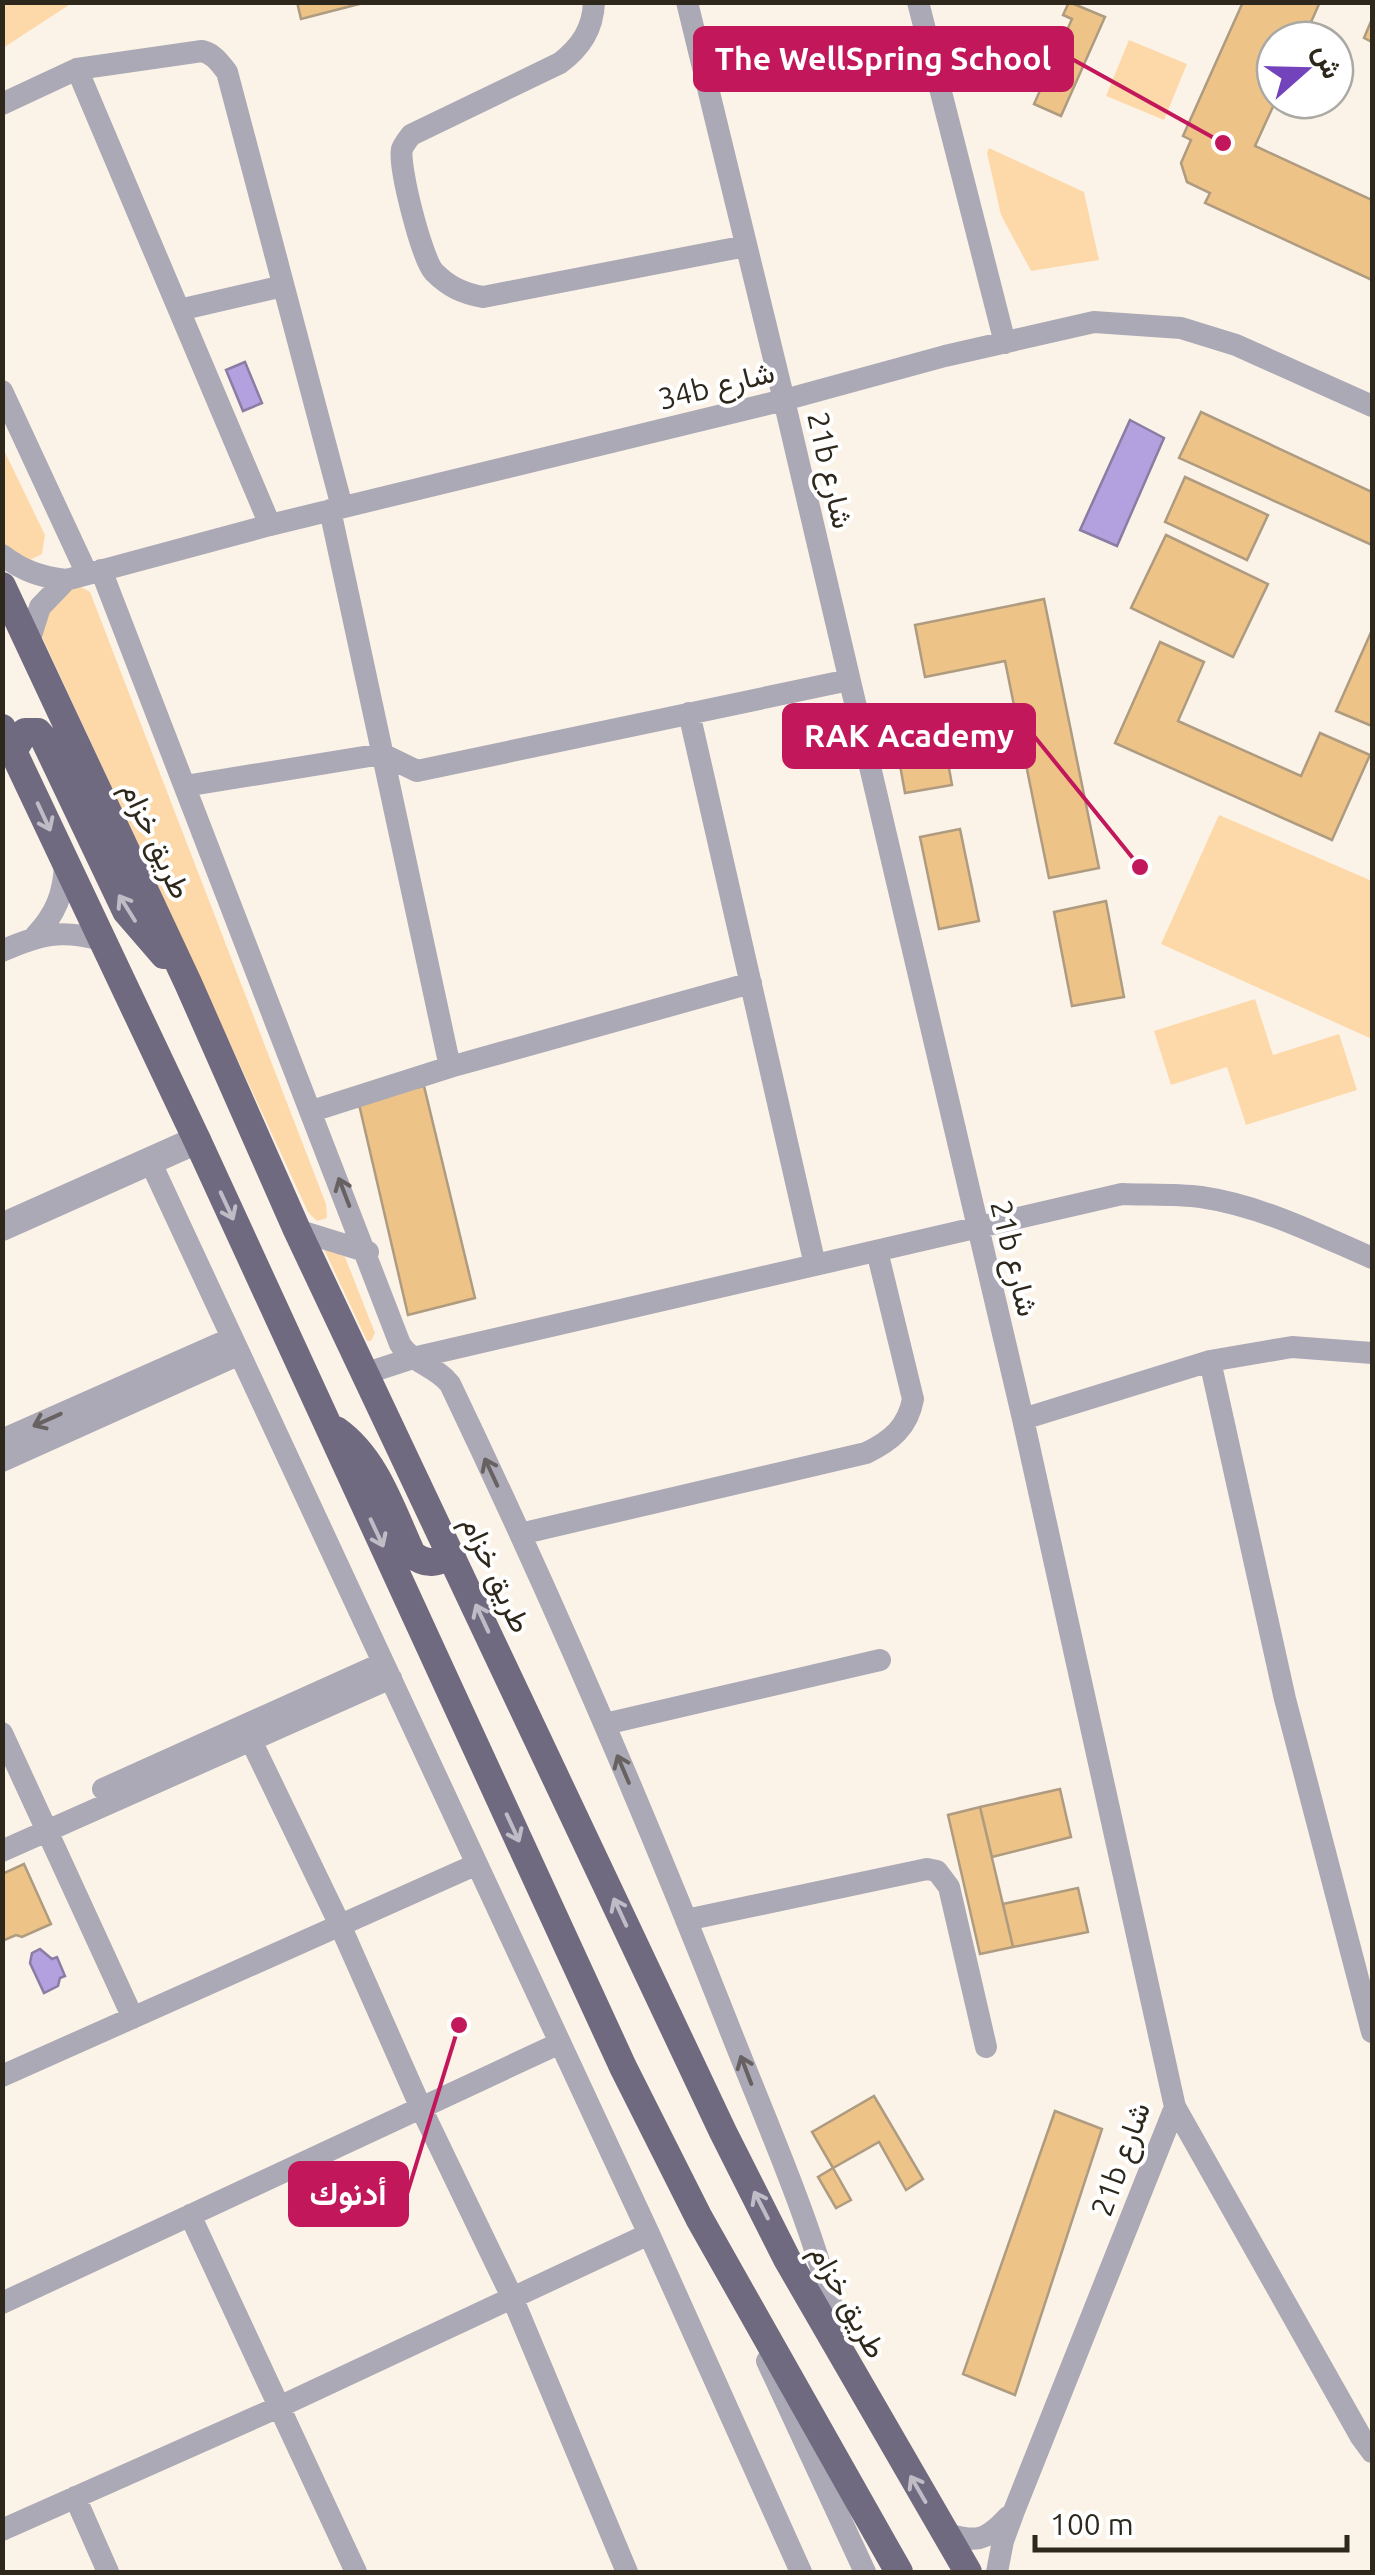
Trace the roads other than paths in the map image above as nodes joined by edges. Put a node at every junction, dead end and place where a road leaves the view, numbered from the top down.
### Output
1 (594, 2) edge
2 (686, 2) edge
3 (918, 2) edge
4 (77, 70) junction
5 (2, 104) edge
6 (746, 246) junction
7 (283, 286) junction
8 (179, 310) junction
9 (1005, 343) junction
10 (2, 392) edge
11 (784, 400) junction
12 (1372, 406) edge
13 (336, 509) junction
14 (270, 525) junction
15 (2, 556) edge
16 (85, 575) junction
17 (2, 586) edge
18 (28, 642) junction
19 (849, 680) junction
20 (689, 713) junction
21 (8, 740) edge
22 (382, 754) junction
23 (185, 786) junction
24 (65, 863) junction
25 (35, 936) junction
26 (102, 940) junction
27 (2, 951) edge
28 (188, 983) junction
29 (751, 983) junction
30 (450, 1068) junction
31 (312, 1110) junction
32 (196, 1140) junction
33 (150, 1161) junction
34 (2, 1228) edge
35 (976, 1228) junction
36 (297, 1230) junction
37 (877, 1251) junction
38 (368, 1252) junction
39 (1372, 1258) edge
40 (815, 1265) junction
41 (236, 1346) junction
42 (1372, 1353) edge
43 (413, 1358) junction
44 (1210, 1361) junction
45 (367, 1373) junction
46 (1023, 1419) junction
47 (327, 1424) junction
48 (2, 1440) edge
49 (2, 1461) edge
50 (520, 1534) junction
51 (452, 1555) junction
52 (880, 1660) dead end
53 (387, 1670) junction
54 (604, 1724) junction
55 (2, 1733) edge
56 (247, 1733) junction
57 (45, 1824) junction
58 (2, 1851) edge
59 (476, 1864) junction
60 (686, 1920) junction
61 (340, 1925) junction
62 (1368, 2006) edge
63 (133, 2018) junction
64 (1372, 2032) edge
65 (560, 2043) junction
66 (986, 2047) dead end
67 (2, 2076) edge
68 (1175, 2106) junction
69 (421, 2108) junction
70 (190, 2216) junction
71 (699, 2218) junction
72 (650, 2234) junction
73 (512, 2297) junction
74 (3, 2300) edge
75 (846, 2361) junction
76 (281, 2406) junction
77 (1372, 2452) edge
78 (75, 2497) junction
79 (1014, 2512) junction
80 (2, 2530) edge
81 (943, 2533) junction
82 (108, 2572) edge
83 (356, 2572) edge
84 (627, 2572) edge
85 (801, 2572) edge
86 (864, 2572) edge
87 (898, 2572) edge
88 (968, 2572) edge
89 (998, 2572) edge

1 - 6 street
2 - 6 street, 21b شارع
3 - 9 street
4 - 5 street
4 - 7 street
4 - 8 street
6 - 11 street, 21b شارع
7 - 8 street
7 - 13 street
8 - 14 street
9 - 11 street, 34b شارع
9 - 12 street, 34b شارع
10 - 16 street
11 - 13 street, 34b شارع
11 - 19 street, 21b شارع
13 - 14 street, 34b شارع
13 - 22 street
14 - 16 street, 34b شارع
15 - 16 street
16 - 18 street
16 - 23 street
17 - 18 main road, طريق خزام
18 - 28 main road, طريق خزام
19 - 20 street
19 - 35 street, 21b شارع
20 - 22 street
20 - 29 street
21 -> 24 main road
28 -> 21 main road
22 - 23 street
22 - 30 street
23 - 31 street
24 - 25 street
24 - 26 main road
25 - 26 street
25 - 27 street
26 - 32 main road
28 - 36 main road, طريق خزام
29 - 30 street
29 - 40 street
30 - 31 street
38 -> 31 street
32 - 33 street
32 -> 47 main road
33 - 34 street
33 - 41 street
35 - 37 street
35 - 39 street
35 - 46 street, 21b شارع
36 - 38 street
36 - 45 main road, طريق خزام
37 - 40 street
37 - 50 street
38 - 43 street
40 - 43 street
41 -> 48 street
41 - 49 street
41 - 53 street
42 - 44 street
43 - 45 street
50 -> 43 street
44 - 46 street
44 - 62 street
45 - 51 main road, طريق خزام
46 - 68 street, 21b شارع
47 - 51 main road
47 -> 71 main road
50 - 54 street
75 -> 51 main road, طريق خزام
52 - 54 street
53 - 56 street
53 - 59 street
60 -> 54 street
55 - 57 street
56 - 57 street
56 - 61 street
57 - 58 street
57 - 63 street
59 - 61 street
59 - 65 street
60 - 66 street
75 -> 60 street
61 - 63 street
61 - 69 street
62 - 64 street
63 - 67 street
65 - 69 street
65 - 72 street
68 - 77 street
68 - 79 street, 21b شارع
69 - 70 street
69 - 73 street
70 - 74 street
70 - 76 street
71 - 86 street
71 - 87 main road
72 - 73 street
72 - 85 street
73 - 76 street
73 - 84 street
81 -> 75 main road, طريق خزام
76 - 78 street
76 - 83 street
78 - 80 street
78 - 82 street
79 - 81 street
79 - 89 street, 21b شارع
81 - 88 main road, طريق خزام

